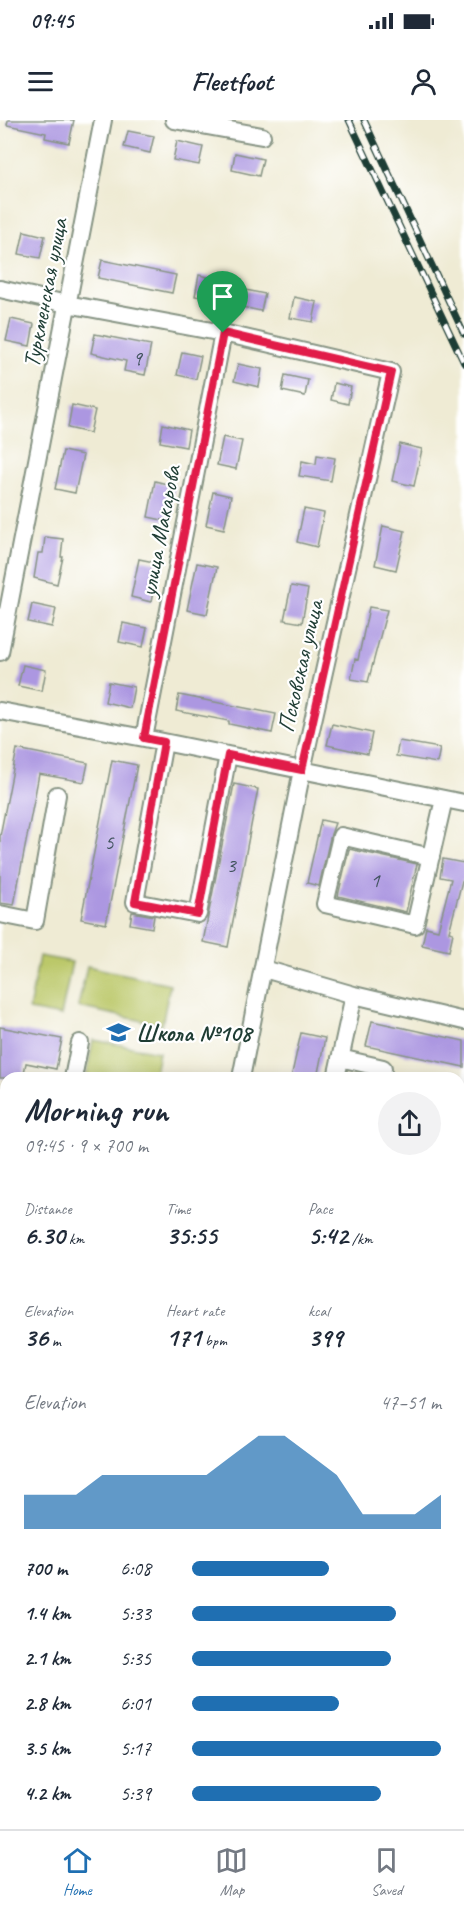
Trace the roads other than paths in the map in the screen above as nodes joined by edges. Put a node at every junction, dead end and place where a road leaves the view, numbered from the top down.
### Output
1 (103, 120) edge
2 (174, 120) edge
3 (262, 136) dead end
4 (0, 289) edge
5 (67, 304) junction
6 (223, 333) junction
7 (0, 652) edge
8 (0, 711) edge
9 (144, 738) junction
10 (164, 742) junction
11 (228, 755) junction
12 (302, 770) junction
13 (57, 795) dead end
14 (444, 799) junction
15 (464, 803) edge
16 (431, 857) junction
17 (0, 914) edge
18 (264, 969) junction
19 (354, 995) junction
20 (464, 1021) edge
21 (80, 1043) dead end
22 (340, 1058) junction
23 (75, 1072) edge
24 (242, 1072) edge
25 (337, 1072) edge
26 (383, 1072) edge

1 - 5 street, Туркменская улица
2 - 3 street
4 - 5 street
5 - 6 street
5 - 7 street, Туркменская улица
6 - 9 street, улица Макарова
6 - 12 street, Псковская улица
8 - 9 street
9 - 10 street
10 - 11 street
10 - 11 street
11 - 12 street
12 - 14 street
12 - 18 street, Псковская улица
13 - 17 street
14 - 15 street
14 - 16 street
16 - 16 street
18 - 19 street
18 - 24 street, Псковская улица
19 - 20 street
19 - 22 street
21 - 23 street
22 - 25 street
22 - 26 street

